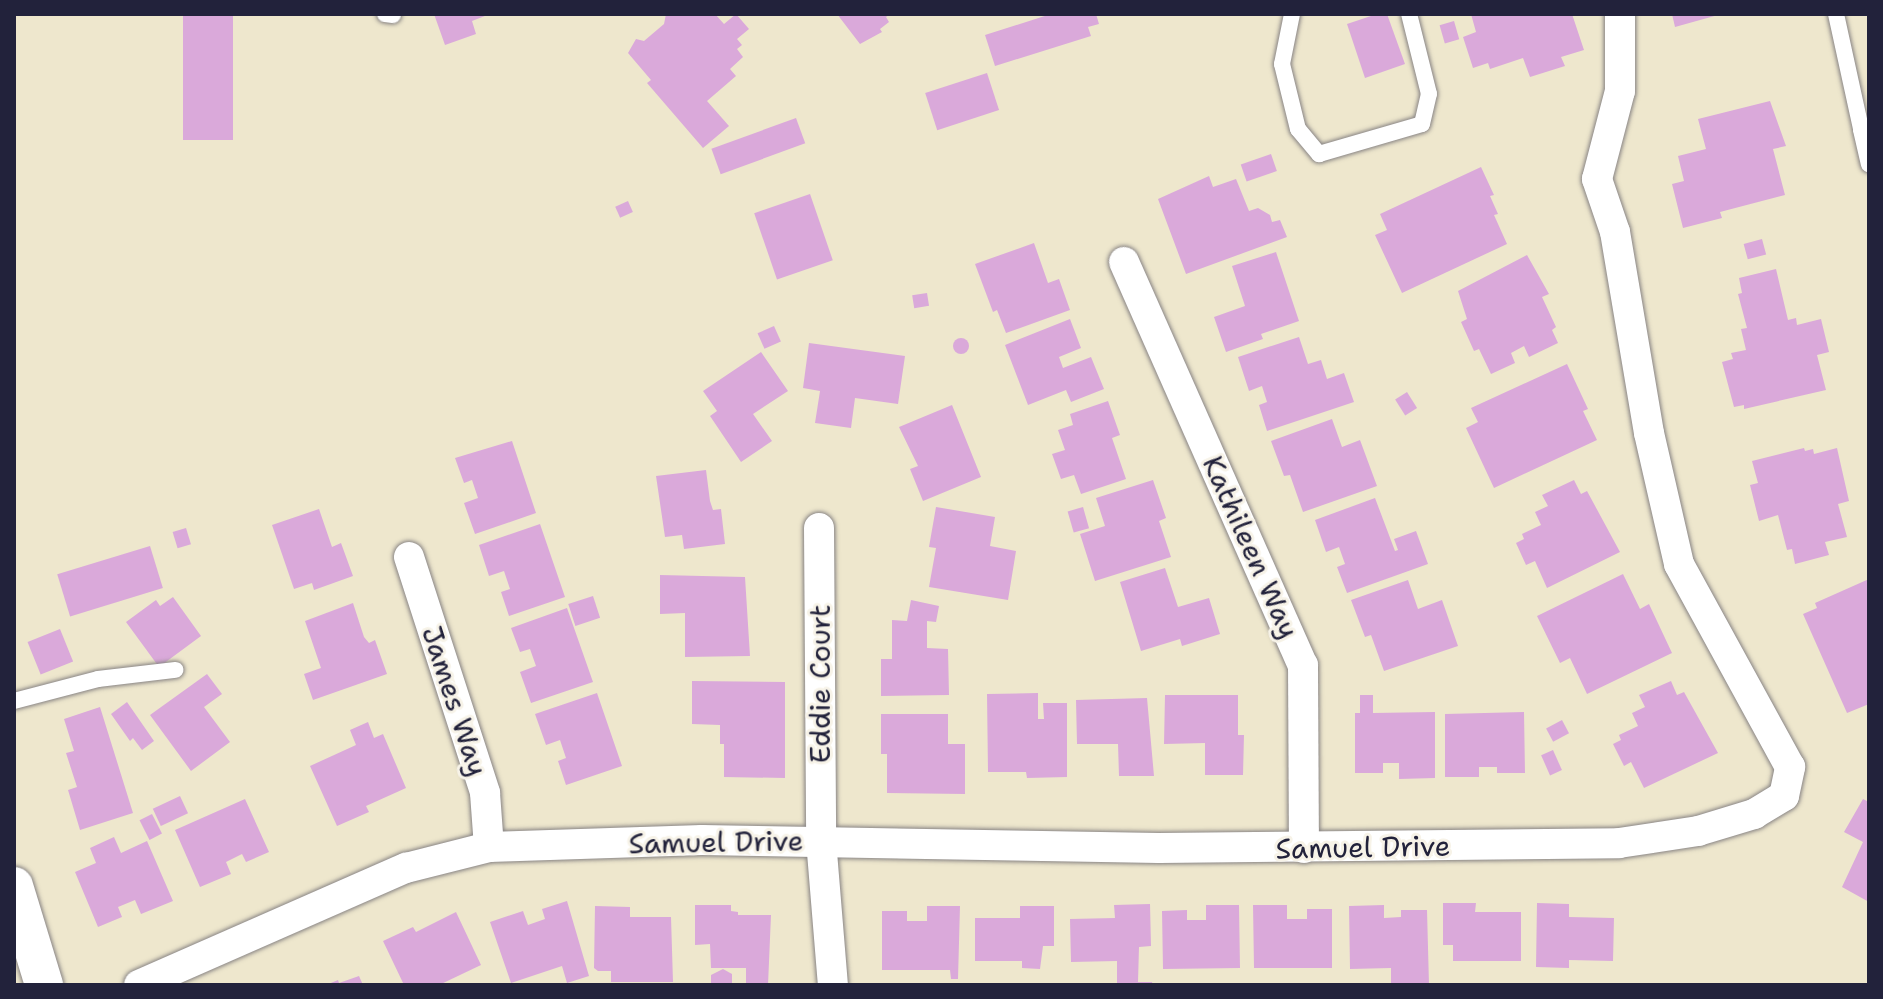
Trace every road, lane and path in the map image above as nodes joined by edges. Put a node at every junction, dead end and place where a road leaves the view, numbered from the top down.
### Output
1 (385, 14) edge
2 (1292, 14) edge
3 (1409, 14) edge
4 (1620, 14) edge
5 (1836, 14) edge
6 (393, 15) edge
7 (1865, 133) edge
8 (1869, 164) edge
9 (1124, 262) dead end
10 (819, 528) dead end
11 (409, 557) dead end
12 (175, 670) dead end
13 (14, 701) edge
14 (821, 840) junction
15 (489, 847) junction
16 (1304, 848) junction
17 (14, 886) edge
18 (44, 985) edge
19 (139, 985) edge
20 (833, 985) edge

1 - 6 lane
2 - 3 lane
4 - 16 street, Samuel Drive
5 - 7 lane
7 - 8 lane
9 - 16 street, Kathileen Way
10 - 14 street, Eddie Court
11 - 15 street, James Way
12 - 13 lane
14 - 15 street, Samuel Drive
14 - 16 street, Samuel Drive
14 - 20 street, Eddie Court
15 - 19 street, Samuel Drive
17 - 18 street

